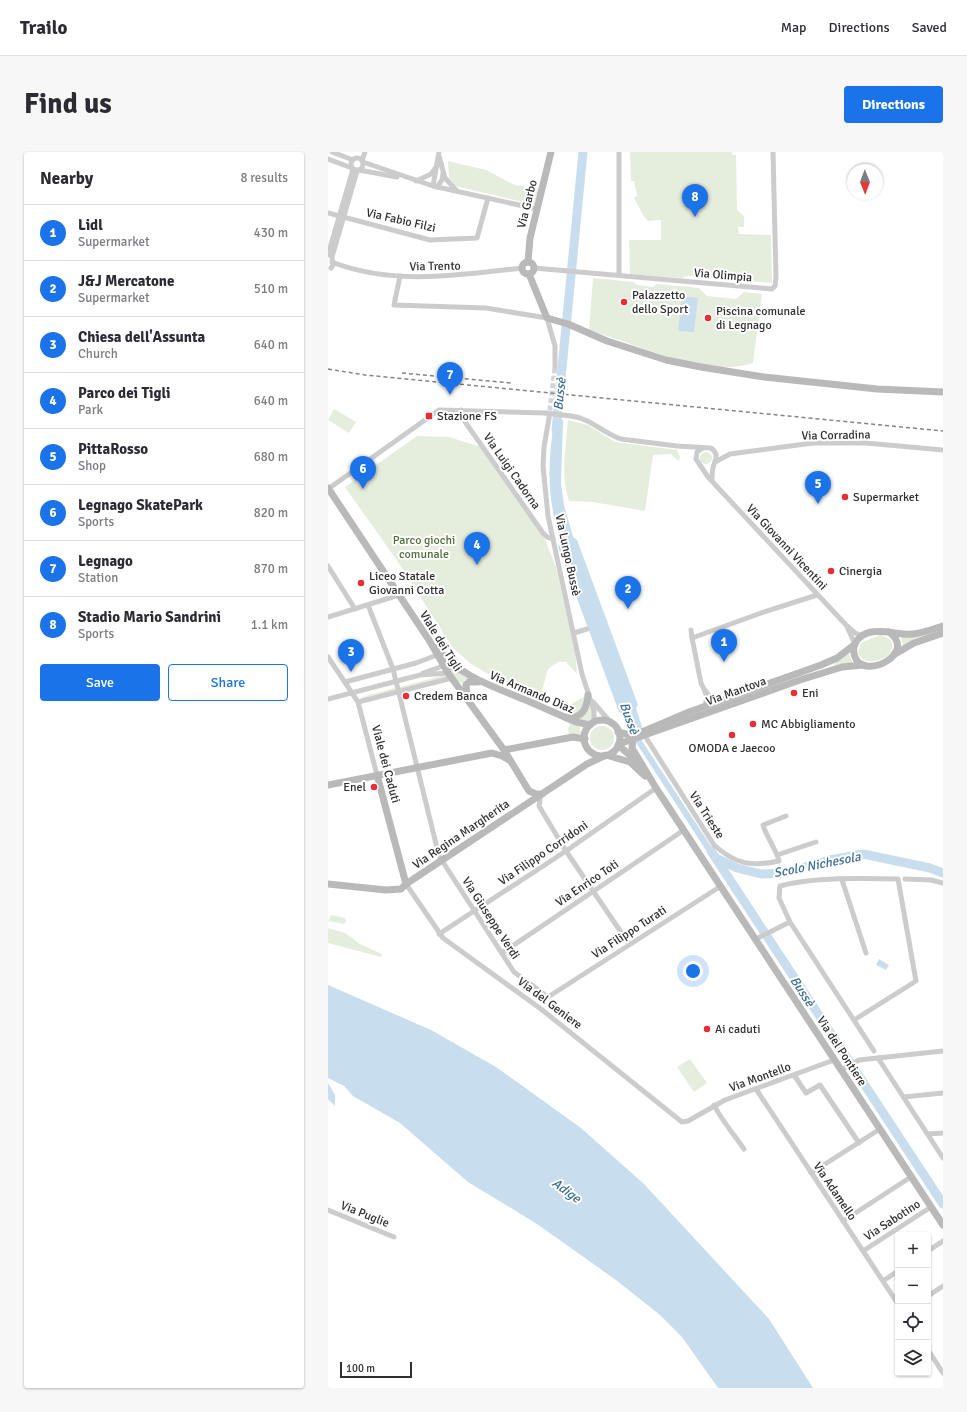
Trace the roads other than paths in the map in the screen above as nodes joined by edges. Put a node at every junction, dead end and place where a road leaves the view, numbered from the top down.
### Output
1 (332, 152) edge
2 (356, 152) edge
3 (365, 152) edge
4 (551, 152) edge
5 (619, 152) edge
6 (773, 152) edge
7 (439, 154) edge
8 (328, 158) edge
9 (353, 159) junction
10 (363, 162) junction
11 (438, 165) junction
12 (355, 170) junction
13 (443, 170) junction
14 (414, 181) junction
15 (435, 186) junction
16 (457, 192) junction
17 (488, 198) junction
18 (537, 209) junction
19 (328, 213) edge
20 (341, 217) junction
21 (330, 260) edge
22 (528, 262) junction
23 (349, 268) junction
24 (522, 268) junction
25 (329, 269) edge
26 (532, 271) junction
27 (619, 275) junction
28 (400, 276) junction
29 (547, 318) junction
30 (555, 367) tunnel mouth
31 (943, 392) edge
32 (461, 410) junction
33 (549, 418) tunnel mouth
34 (677, 446) junction
35 (703, 448) junction
36 (713, 449) junction
37 (943, 450) edge
38 (730, 454) junction
39 (696, 455) junction
40 (715, 463) junction
41 (703, 468) junction
42 (712, 481) junction
43 (328, 489) edge
44 (553, 539) junction
45 (328, 566) edge
46 (399, 594) junction
47 (817, 595) junction
48 (368, 605) junction
49 (355, 609) junction
50 (328, 617) edge
51 (847, 626) junction
52 (943, 626) edge
53 (587, 629) dead end
54 (691, 630) dead end
55 (889, 632) junction
56 (574, 633) junction
57 (943, 633) edge
58 (864, 636) junction
59 (692, 638) junction
60 (429, 640) junction
61 (854, 644) junction
62 (895, 654) junction
63 (437, 655) junction
64 (328, 657) edge
65 (444, 666) junction
66 (863, 666) junction
67 (393, 669) junction
68 (420, 675) junction
69 (468, 675) junction
70 (450, 676) junction
71 (396, 681) junction
72 (345, 682) junction
73 (483, 682) junction
74 (704, 689) junction
75 (398, 691) junction
76 (352, 692) junction
77 (588, 694) junction
78 (328, 699) edge
79 (720, 701) junction
80 (358, 702) junction
81 (471, 704) junction
82 (705, 706) junction
83 (565, 718) junction
84 (592, 724) junction
85 (612, 724) junction
86 (618, 732) junction
87 (643, 735) junction
88 (632, 737) junction
89 (584, 739) junction
90 (497, 741) junction
91 (619, 744) junction
92 (504, 750) junction
93 (492, 753) junction
94 (605, 755) junction
95 (512, 763) junction
96 (417, 767) junction
97 (646, 771) junction
98 (377, 775) junction
99 (328, 785) edge
100 (656, 788) junction
101 (531, 793) junction
102 (542, 794) junction
103 (529, 802) junction
104 (539, 806) junction
105 (786, 816) dead end
106 (684, 830) junction
107 (816, 842) dead end
108 (566, 851) junction
109 (777, 855) junction
110 (442, 860) junction
111 (905, 879) dead end
112 (842, 880) junction
113 (943, 883) edge
114 (328, 884) edge
115 (406, 884) junction
116 (721, 886) junction
117 (593, 891) junction
118 (475, 911) junction
119 (790, 922) junction
120 (439, 934) junction
121 (758, 938) junction
122 (629, 944) junction
123 (502, 953) junction
124 (866, 953) dead end
125 (548, 997) joint
126 (854, 1020) junction
127 (874, 1051) dead end
128 (943, 1051) edge
129 (878, 1058) junction
130 (834, 1060) junction
131 (843, 1069) junction
132 (794, 1075) junction
133 (756, 1089) junction
134 (943, 1093) edge
135 (904, 1097) junction
136 (714, 1105) junction
137 (694, 1117) joint
138 (880, 1129) junction
139 (943, 1133) edge
140 (928, 1134) junction
141 (859, 1143) junction
142 (744, 1149) dead end
143 (943, 1158) edge
144 (811, 1173) junction
145 (911, 1177) junction
146 (931, 1207) junction
147 (328, 1210) edge
148 (843, 1221) junction
149 (943, 1225) edge
150 (394, 1237) dead end
151 (943, 1241) edge
152 (931, 1249) edge
153 (863, 1251) junction
154 (895, 1273) edge
155 (883, 1281) junction
156 (943, 1286) edge
157 (931, 1294) edge
158 (895, 1299) edge
159 (931, 1355) edge
160 (943, 1373) edge

1 - 9 street
2 - 9 street
3 - 10 street
4 - 18 main road, Via Garbo
5 - 27 street
6 - 27 street, Via Olimpia
7 - 11 street
7 - 13 street
8 - 12 street
9 - 10 street
9 - 12 street
10 - 12 street
10 - 14 street
11 - 14 street
11 - 15 street
12 - 14 street
12 - 20 street
13 - 15 street
13 - 16 street
14 - 15 street
15 - 16 street
16 - 17 street
17 - 18 street
17 - 20 street, Via Fabio Filzi
18 - 22 main road, Via Garbo
19 - 20 street, Via Fabio Filzi
20 - 21 street
21 - 23 street, Via Trento
21 - 25 street
22 - 24 main road
22 - 26 main road
23 - 25 street, Via Trento
23 - 28 street, Via Trento
24 - 26 main road
24 - 28 street, Via Trento
26 - 27 street, Via Olimpia
26 - 29 main road
28 - 29 street
29 - 30 street
29 - 31 main road
32 - 34 street, bridge
32 - 43 street
32 - 44 street, Via Luigi Cadorna
33 - 44 street, Via Lungo Bussè
34 - 35 street
34 - 39 street
35 - 36 street
35 - 39 street
36 - 38 street, Via Corradina
36 - 40 street
37 - 38 street, Via Corradina
38 - 40 street, Via Corradina
39 - 41 street, Via Giovanni Vicentini
40 - 41 street
40 - 42 street
41 - 42 street, Via Giovanni Vicentini
42 - 47 street, Via Giovanni Vicentini
43 - 46 main road, Viale dei Tigli
44 - 56 street, Via Lungo Bussè
45 - 49 street
46 - 48 street
46 - 60 main road, Viale dei Tigli
47 - 51 street, Via Giovanni Vicentini
47 - 59 street
48 - 49 street
48 - 67 street, Via Giuseppe Verdi
49 - 50 street
51 - 58 street, Via Giovanni Vicentini
51 - 61 street, Via Giovanni Vicentini
52 - 55 main road, Via Mantova
53 - 56 street
54 - 59 street
55 - 58 main road, Via Mantova
55 - 62 main road
56 - 77 street, Via Lungo Bussè
57 - 62 main road, Via Mantova
58 - 61 main road, Via Mantova
59 - 74 street
60 - 63 main road, Viale dei Tigli
60 - 69 main road, Via Armando Diaz
61 - 66 main road
61 - 79 main road, Via Mantova
62 - 66 main road, Via Mantova
63 - 65 main road, Viale dei Tigli
63 - 67 street
64 - 72 street, Viale dei Caduti
65 - 68 street
65 - 69 street, Via Armando Diaz
65 - 70 main road, Viale dei Tigli
66 - 87 main road, Via Mantova
67 - 71 street, Via Giuseppe Verdi
67 - 72 street
68 - 70 street
68 - 71 street
69 - 73 main road, Via Armando Diaz
70 - 75 street
70 - 81 main road, Viale dei Tigli
71 - 75 street, Via Giuseppe Verdi
71 - 76 street
72 - 76 street, Viale dei Caduti
73 - 81 main road, Viale dei Tigli
73 - 83 main road, Via Armando Diaz
74 - 79 street
74 - 82 street
75 - 80 street
75 - 96 street, Via Giuseppe Verdi
76 - 78 street
76 - 80 street, Viale dei Caduti
77 - 83 main road
77 - 84 street, Via Lungo Bussè
77 - 85 street, Via Lungo Bussè
79 - 82 main road, Via Mantova
80 - 98 street, Viale dei Caduti
81 - 90 main road, Viale dei Tigli
82 - 87 main road, Via Mantova
83 - 84 main road, Via Armando Diaz
84 - 85 main road
84 - 89 main road
85 - 86 main road
86 - 88 main road, Via Mantova
86 - 91 main road
87 - 88 main road, Via Mantova
87 - 109 street, Via Trieste
88 - 91 main road, Via Mantova
88 - 97 main road, Via del Pontiere
89 - 92 main road
89 - 94 main road
90 - 92 main road, Viale dei Tigli
90 - 93 main road
91 - 94 main road
91 - 97 main road, Via del Pontiere
92 - 95 main road, Viale dei Tigli
93 - 95 main road
93 - 96 main road
94 - 100 main road, Via del Pontiere
94 - 102 main road, Via Regina Margherita
95 - 101 main road, Viale dei Tigli
96 - 98 main road
96 - 110 street, Via Giuseppe Verdi
97 - 100 main road, Via del Pontiere
98 - 99 main road
98 - 115 main road, Viale dei Caduti
100 - 106 main road, Via del Pontiere
100 - 108 street, Via Filippo Corridoni
101 - 102 main road
101 - 103 main road, Via Regina Margherita
102 - 103 main road, Via Regina Margherita
102 - 104 street
103 - 104 street
103 - 110 main road, Via Regina Margherita
104 - 108 street
105 - 109 street
106 - 116 main road, Via del Pontiere
106 - 117 street, Via Enrico Toti
107 - 109 street
108 - 117 street
108 - 118 street, Via Filippo Corridoni
110 - 115 main road, Via Regina Margherita
110 - 118 street, Via Giuseppe Verdi
111 - 113 street
112 - 119 street
112 - 124 street
112 - 126 street
114 - 115 main road
115 - 120 street, Via del Geniere
116 - 121 main road, Via del Pontiere
116 - 122 street, Via Filippo Turati
117 - 122 street
117 - 123 street, Via Enrico Toti
118 - 120 street, Via Filippo Corridoni
118 - 123 street, Via Giuseppe Verdi
119 - 121 street
119 - 126 street
120 - 137 street, Via del Geniere
121 - 130 main road, Via del Pontiere
122 - 125 street, Via Filippo Turati
123 - 125 street, Via Giuseppe Verdi
126 - 127 street
128 - 129 street
129 - 131 street
129 - 135 street
130 - 131 main road, Via del Pontiere
130 - 132 street, Via Montello
131 - 138 main road, Via del Pontiere
132 - 133 street, Via Montello
132 - 141 street
133 - 136 street, Via Montello
133 - 144 street, Via Adamello
134 - 135 street
135 - 140 street
136 - 137 street, Via Montello
136 - 142 street
138 - 141 street
138 - 145 main road, Via del Pontiere
139 - 140 street
140 - 143 street
141 - 144 street
144 - 148 street, Via Adamello
145 - 146 main road, Via del Pontiere
145 - 148 street
146 - 149 main road, Via del Pontiere
146 - 153 street, Via Sabotino
147 - 150 street, Via Puglie
148 - 153 street, Via Adamello
151 - 152 street
153 - 155 street, Via Adamello
154 - 155 street
155 - 158 street, Via Adamello
156 - 157 street
159 - 160 street

